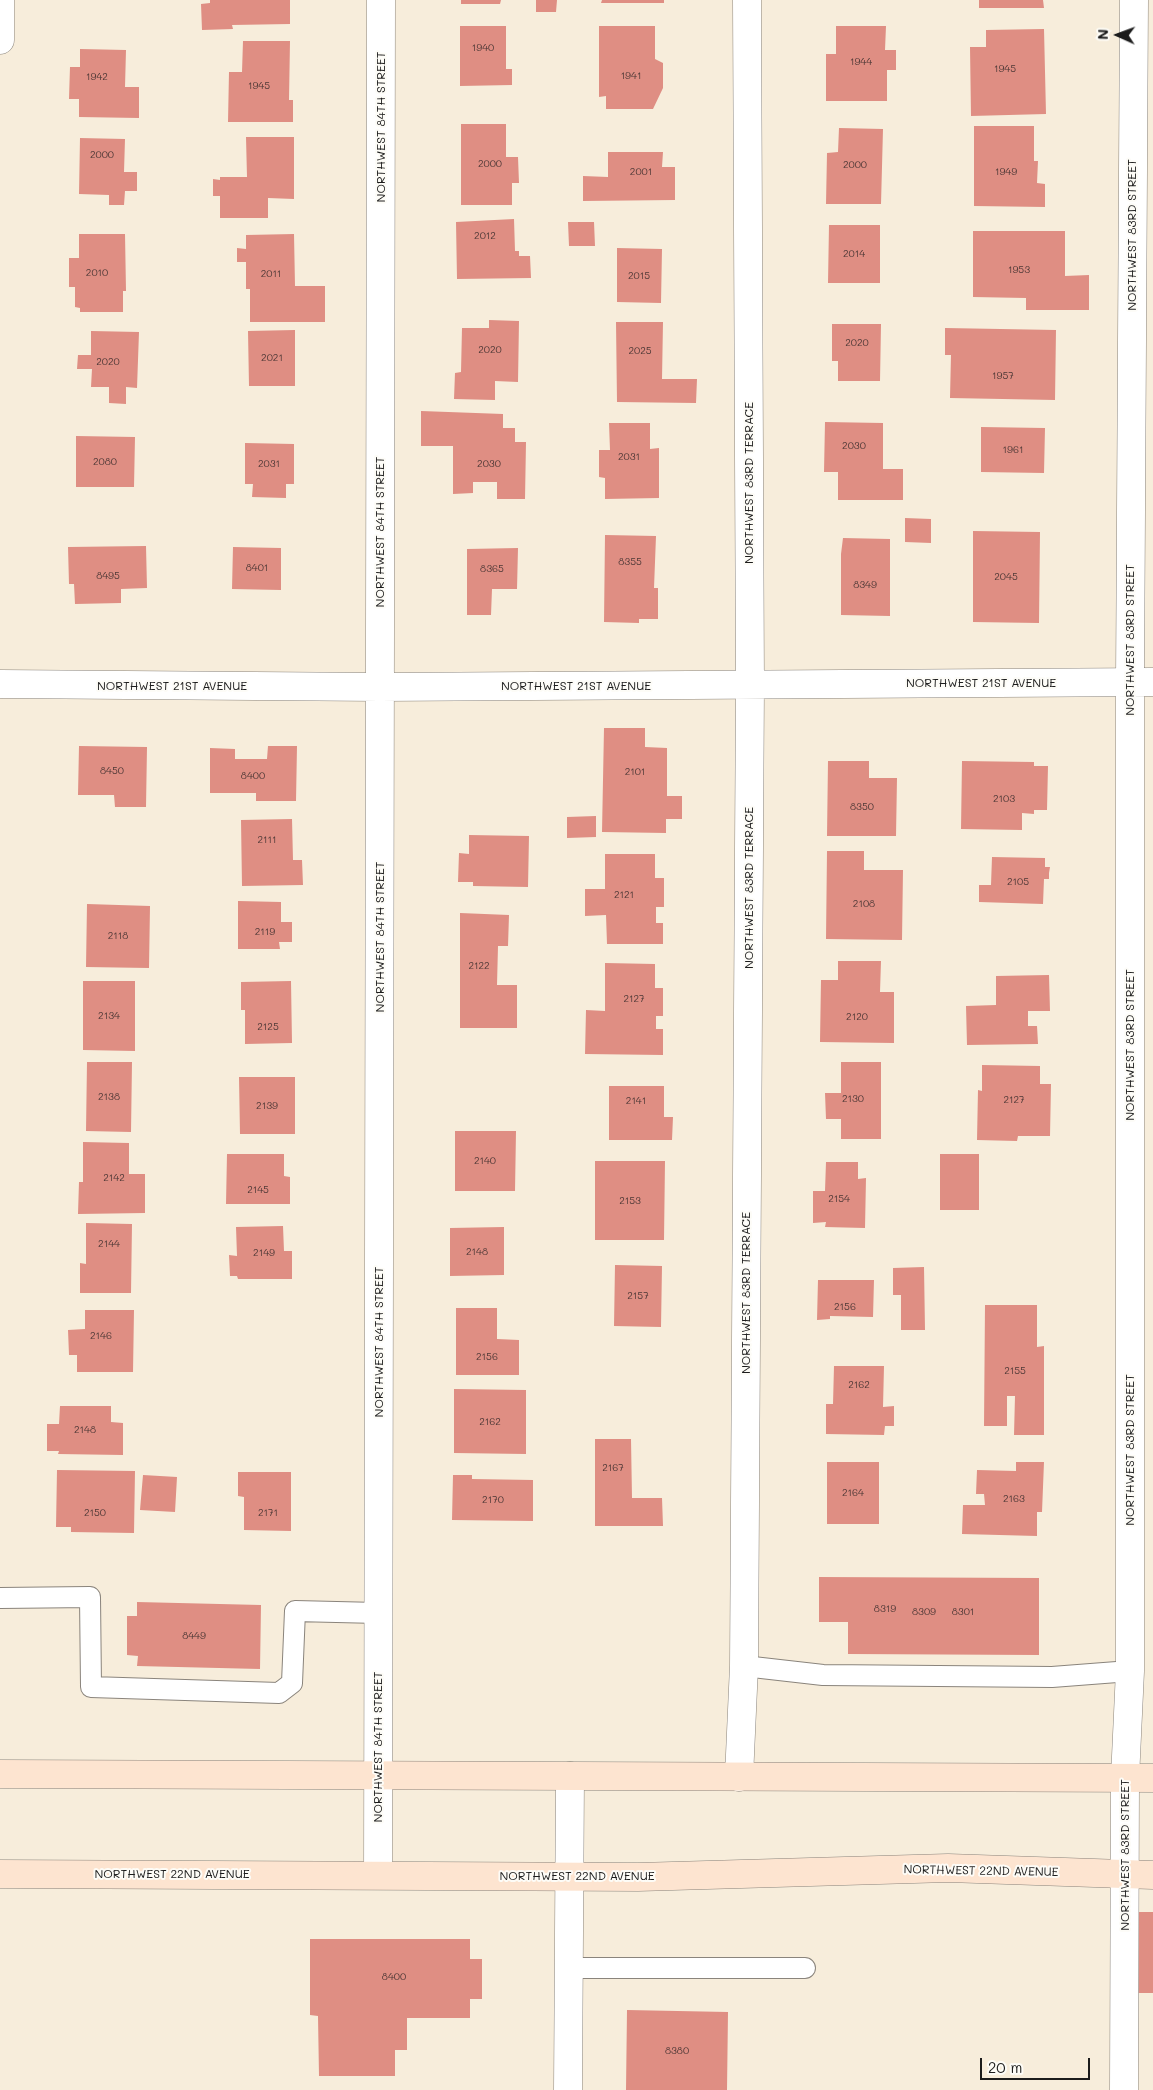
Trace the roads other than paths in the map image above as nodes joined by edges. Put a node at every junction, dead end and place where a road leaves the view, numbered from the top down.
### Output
1 (0, 0) edge
2 (381, 0) edge
3 (747, 0) edge
4 (1134, 0) edge
5 (0, 40) edge
6 (1142, 682) edge
7 (0, 684) edge
8 (750, 684) junction
9 (380, 687) junction
10 (0, 1598) edge
11 (378, 1613) junction
12 (744, 1666) junction
13 (1130, 1671) junction
14 (0, 1774) edge
15 (378, 1775) junction
16 (570, 1776) junction
17 (739, 1777) junction
18 (1126, 1778) junction
19 (1153, 1778) edge
20 (0, 1874) edge
21 (1125, 1874) junction
22 (378, 1875) junction
23 (1153, 1875) edge
24 (569, 1876) junction
25 (568, 1968) junction
26 (805, 1968) dead end
27 (568, 2090) edge
28 (1124, 2090) edge

1 - 5 street
2 - 9 street, NORTHWEST 84TH STREET
3 - 8 street, NORTHWEST 83RD TERRACE
4 - 6 street, NORTHWEST 83RD STREET
6 - 8 street, NORTHWEST 21ST AVENUE
6 - 13 street, NORTHWEST 83RD STREET
7 - 9 street, NORTHWEST 21ST AVENUE
8 - 9 street, NORTHWEST 21ST AVENUE
8 - 12 street, NORTHWEST 83RD TERRACE
9 - 11 street, NORTHWEST 84TH STREET
10 - 11 lane
11 - 15 street, NORTHWEST 84TH STREET
12 - 13 lane
12 - 17 street, NORTHWEST 83RD TERRACE
13 - 18 street, NORTHWEST 83RD STREET
14 - 15 main road
15 - 16 main road
15 - 22 street, NORTHWEST 84TH STREET
16 - 17 main road
16 - 24 street
17 - 18 main road
18 - 19 main road
18 - 21 street, NORTHWEST 83RD STREET
20 - 22 main road, NORTHWEST 22ND AVENUE
21 - 23 main road, NORTHWEST 22ND AVENUE
21 - 24 main road, NORTHWEST 22ND AVENUE
21 - 28 street, NORTHWEST 83RD STREET
22 - 24 main road, NORTHWEST 22ND AVENUE
24 - 25 street
25 - 26 lane
25 - 27 street

